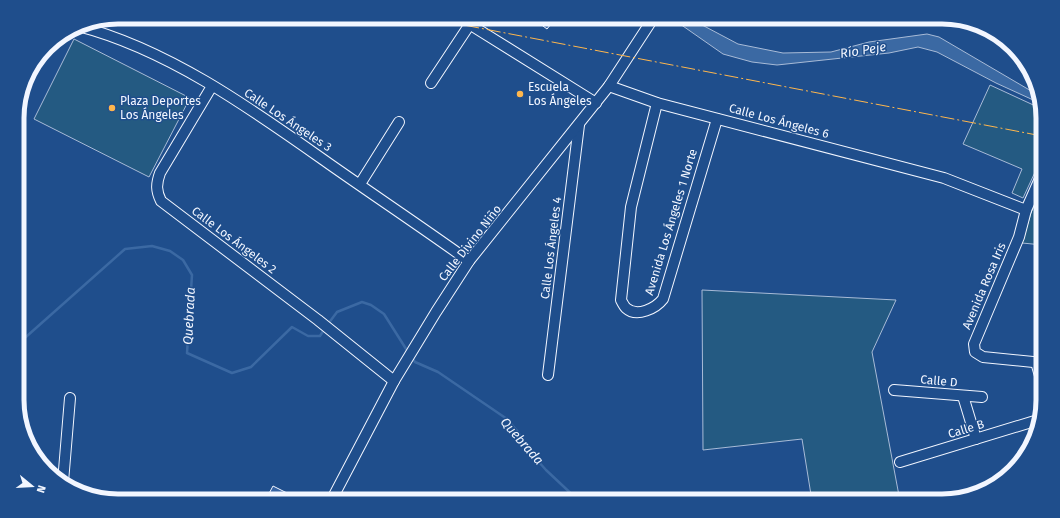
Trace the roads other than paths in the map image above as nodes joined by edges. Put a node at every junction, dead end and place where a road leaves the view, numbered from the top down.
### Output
1 (470, 24) joint
2 (649, 24) edge
3 (89, 29) edge
4 (432, 83) dead end
5 (212, 86) junction
6 (609, 86) junction
7 (596, 103) junction
8 (657, 103) junction
9 (717, 119) junction
10 (399, 122) dead end
11 (579, 124) junction
12 (360, 184) junction
13 (1036, 188) edge
14 (1026, 210) junction
15 (469, 262) junction
16 (1036, 363) edge
17 (548, 375) dead end
18 (394, 380) junction
19 (894, 390) dead end
20 (963, 396) junction
21 (982, 397) dead end
22 (70, 398) dead end
23 (1033, 421) edge
24 (976, 439) junction
25 (900, 462) dead end
26 (63, 476) edge
27 (335, 494) edge

1 - 4 street
1 - 7 street
2 - 6 street, Calle Divino Niño
3 - 5 street, Calle Los Ángeles 3
5 - 12 street, Calle Los Ángeles 3
5 - 18 street, Calle Los Ángeles 2
6 - 7 street, Calle Divino Niño
6 - 8 street, Calle Los Ángeles 6
7 - 11 street, Calle Divino Niño
8 - 9 street, Calle Los Ángeles 6
8 - 9 street, Avenida Los Ángeles 1 Norte
9 - 14 street, Calle Los Ángeles 6
10 - 12 street
11 - 15 street, Calle Divino Niño
11 - 17 street, Calle Los Ángeles 4
12 - 15 street, Calle Los Ángeles 3
13 - 14 street, Avenida Rosa Iris
14 - 16 street, Avenida Rosa Iris
15 - 18 street, Calle Divino Niño
18 - 27 street, Calle Divino Niño
19 - 20 street, Calle D
20 - 21 street, Calle D
20 - 24 street
22 - 26 street
23 - 24 street, Calle B
24 - 25 street, Calle B

